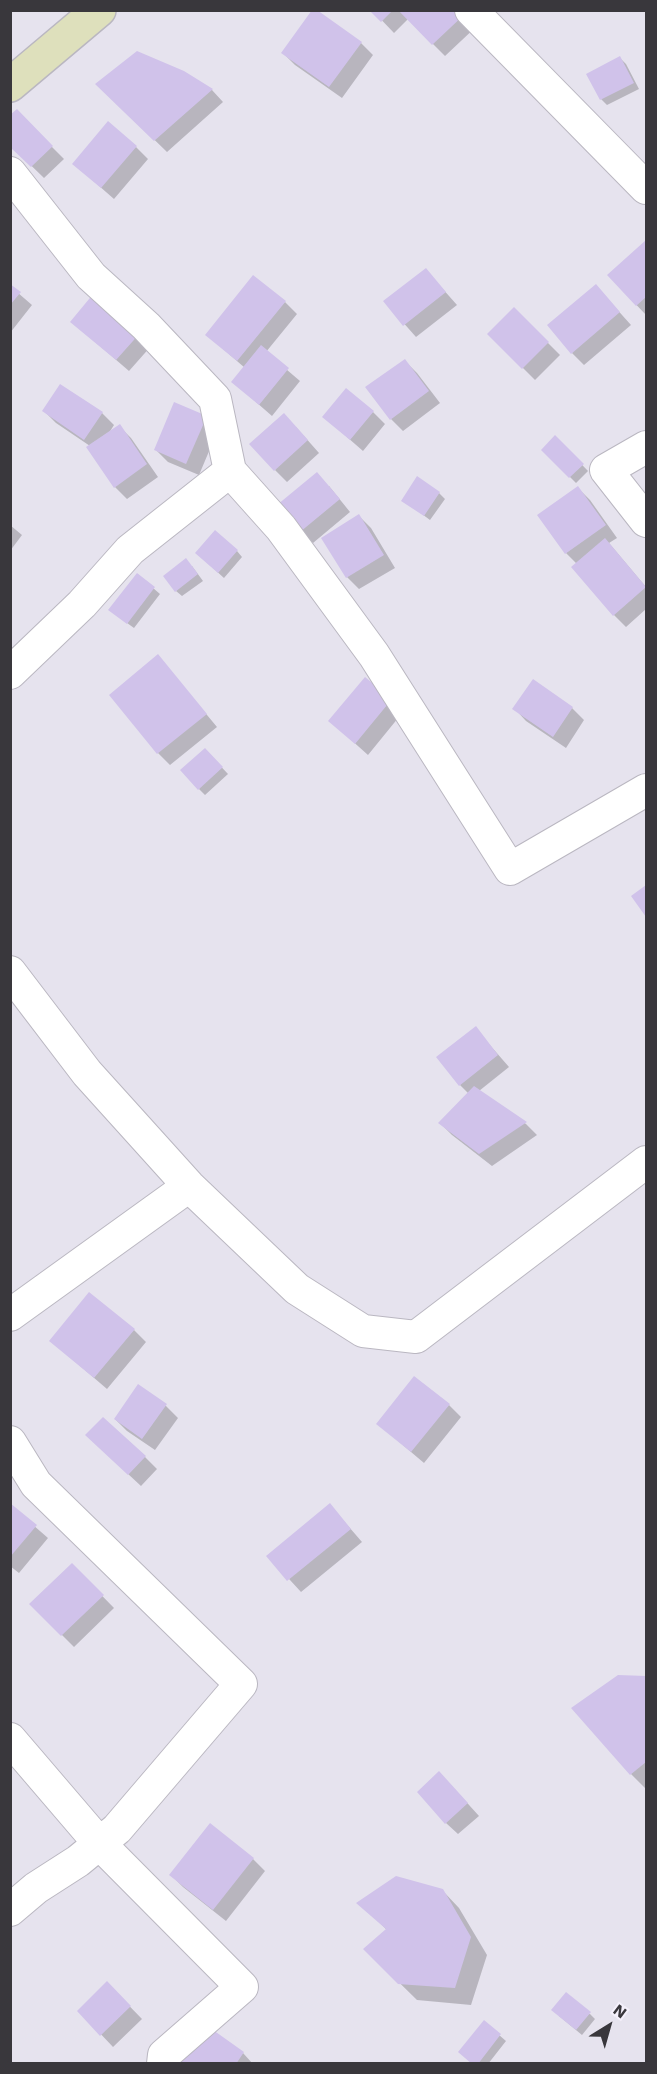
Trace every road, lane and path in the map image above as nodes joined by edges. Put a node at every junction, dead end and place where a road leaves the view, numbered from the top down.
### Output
1 (99, 10) edge
2 (471, 10) edge
3 (10, 85) edge
4 (10, 173) edge
5 (646, 188) edge
6 (646, 447) edge
7 (230, 471) junction
8 (646, 521) edge
9 (10, 673) edge
10 (646, 790) edge
11 (10, 972) edge
12 (646, 1162) edge
13 (189, 1186) junction
14 (10, 1315) edge
15 (10, 1442) edge
16 (10, 1739) edge
17 (99, 1844) junction
18 (10, 1910) edge
19 (163, 2064) edge

1 - 3 main road
2 - 5 street
4 - 7 street
6 - 8 street
7 - 9 street
7 - 10 street
11 - 13 street
12 - 13 street
13 - 14 street
15 - 17 street
16 - 17 street
17 - 18 street
17 - 19 street

